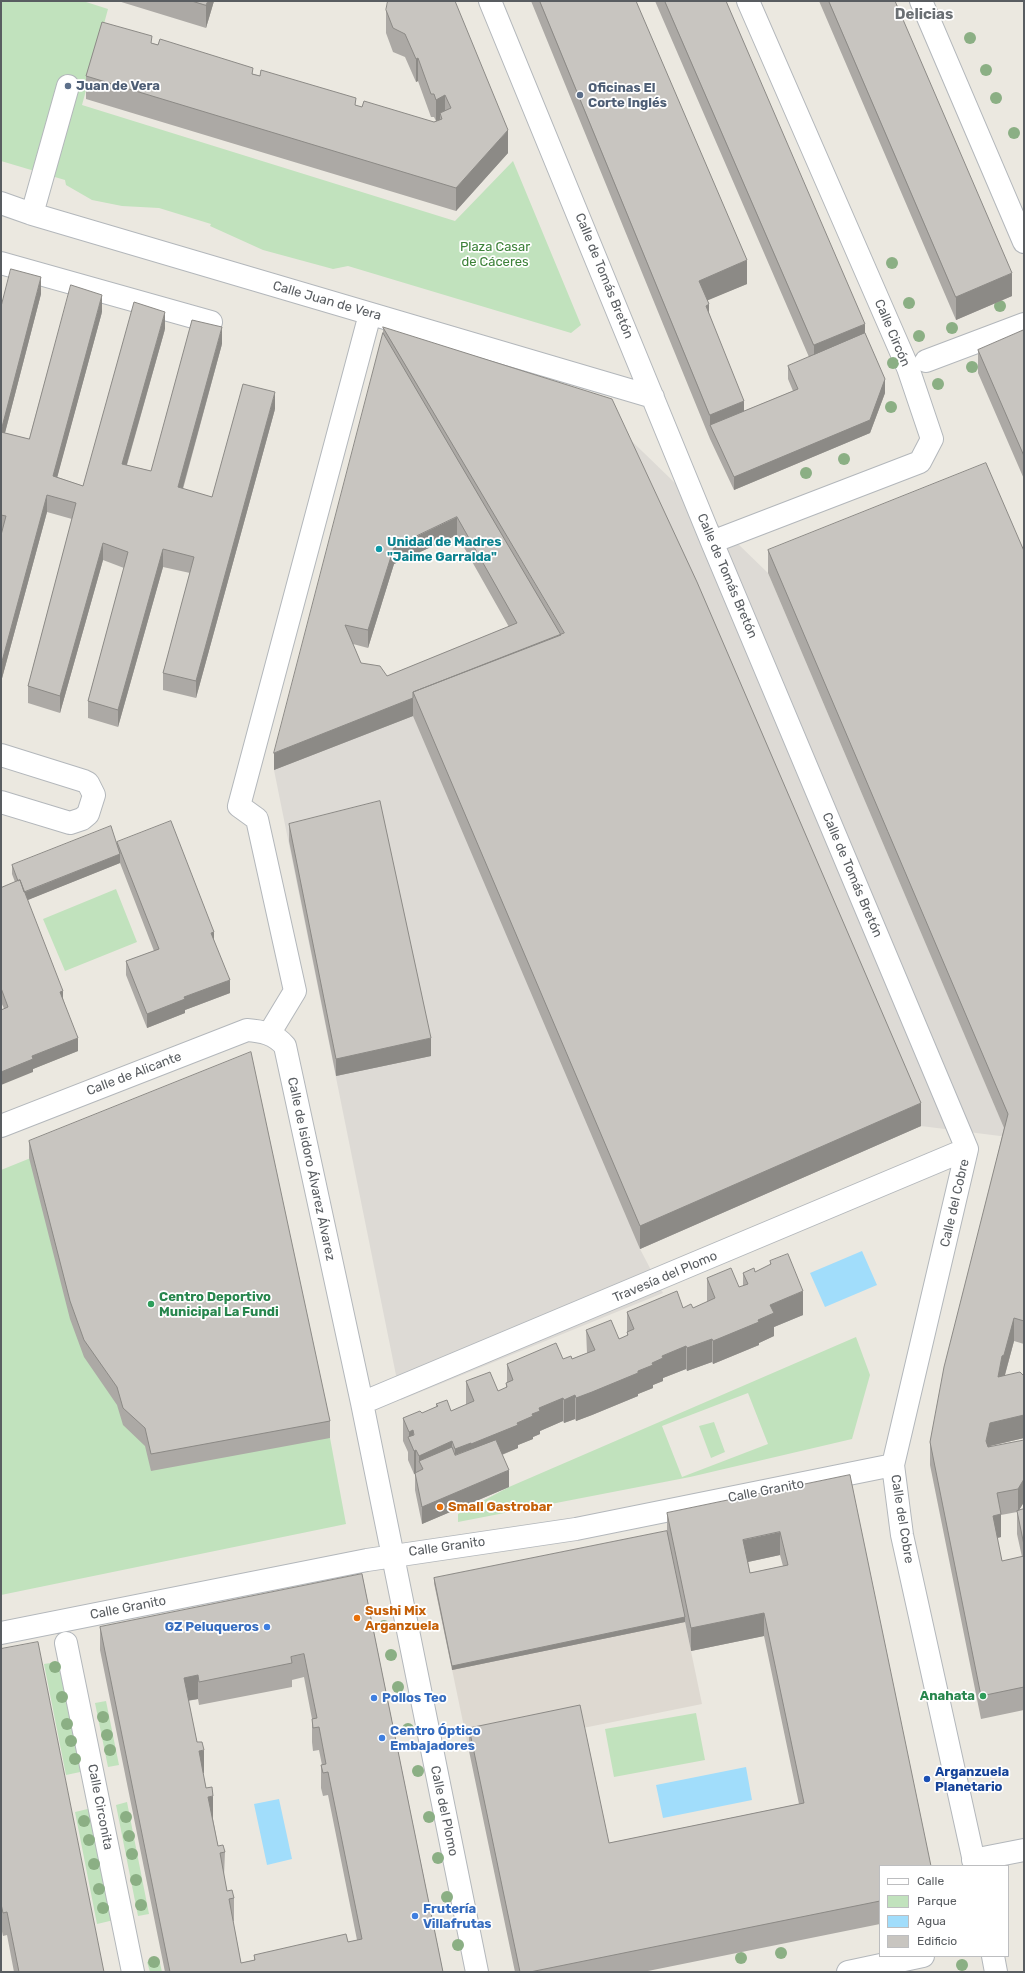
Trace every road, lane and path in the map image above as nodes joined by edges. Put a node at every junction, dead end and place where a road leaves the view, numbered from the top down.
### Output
1 (490, 1) edge
2 (748, 1) edge
3 (921, 1) edge
4 (68, 86) dead end
5 (1, 203) edge
6 (32, 214) junction
7 (1024, 242) edge
8 (1, 263) edge
9 (370, 314) junction
10 (210, 322) dead end
11 (1024, 324) edge
12 (926, 361) dead end
13 (654, 397) junction
14 (712, 542) junction
15 (1, 755) edge
16 (1, 802) edge
17 (269, 1034) junction
18 (1, 1126) edge
19 (967, 1149) junction
20 (362, 1403) junction
21 (893, 1465) junction
22 (392, 1555) junction
23 (1, 1633) edge
24 (66, 1643) dead end
25 (1024, 1850) edge
26 (974, 1863) edge
27 (918, 1957) edge
28 (993, 1957) edge
29 (133, 1972) edge
30 (477, 1972) edge
31 (848, 1972) edge
32 (996, 1972) edge

1 - 13 street, Calle de Tomás Bretón
2 - 14 street, Calle Circón
3 - 7 street
4 - 6 street
5 - 6 street, Calle Juan de Vera
6 - 9 street, Calle Juan de Vera
8 - 10 street
9 - 13 street, Calle Juan de Vera
9 - 17 street
11 - 12 street, Calle Circón
13 - 14 street, Calle de Tomás Bretón
14 - 19 street, Calle de Tomás Bretón
15 - 16 street
17 - 18 street, Calle de Alicante
17 - 20 street, Calle de Isidoro Álvarez Álvarez
19 - 20 street, Travesía del Plomo
19 - 21 street, Calle del Cobre
20 - 22 street, Calle de Isidoro Álvarez Álvarez
21 - 22 street, Calle Granito
21 - 26 street, Calle del Cobre
22 - 23 street, Calle Granito
22 - 30 street, Calle del Plomo
24 - 29 street, Calle Circonita
25 - 26 street
27 - 31 street
28 - 32 street

